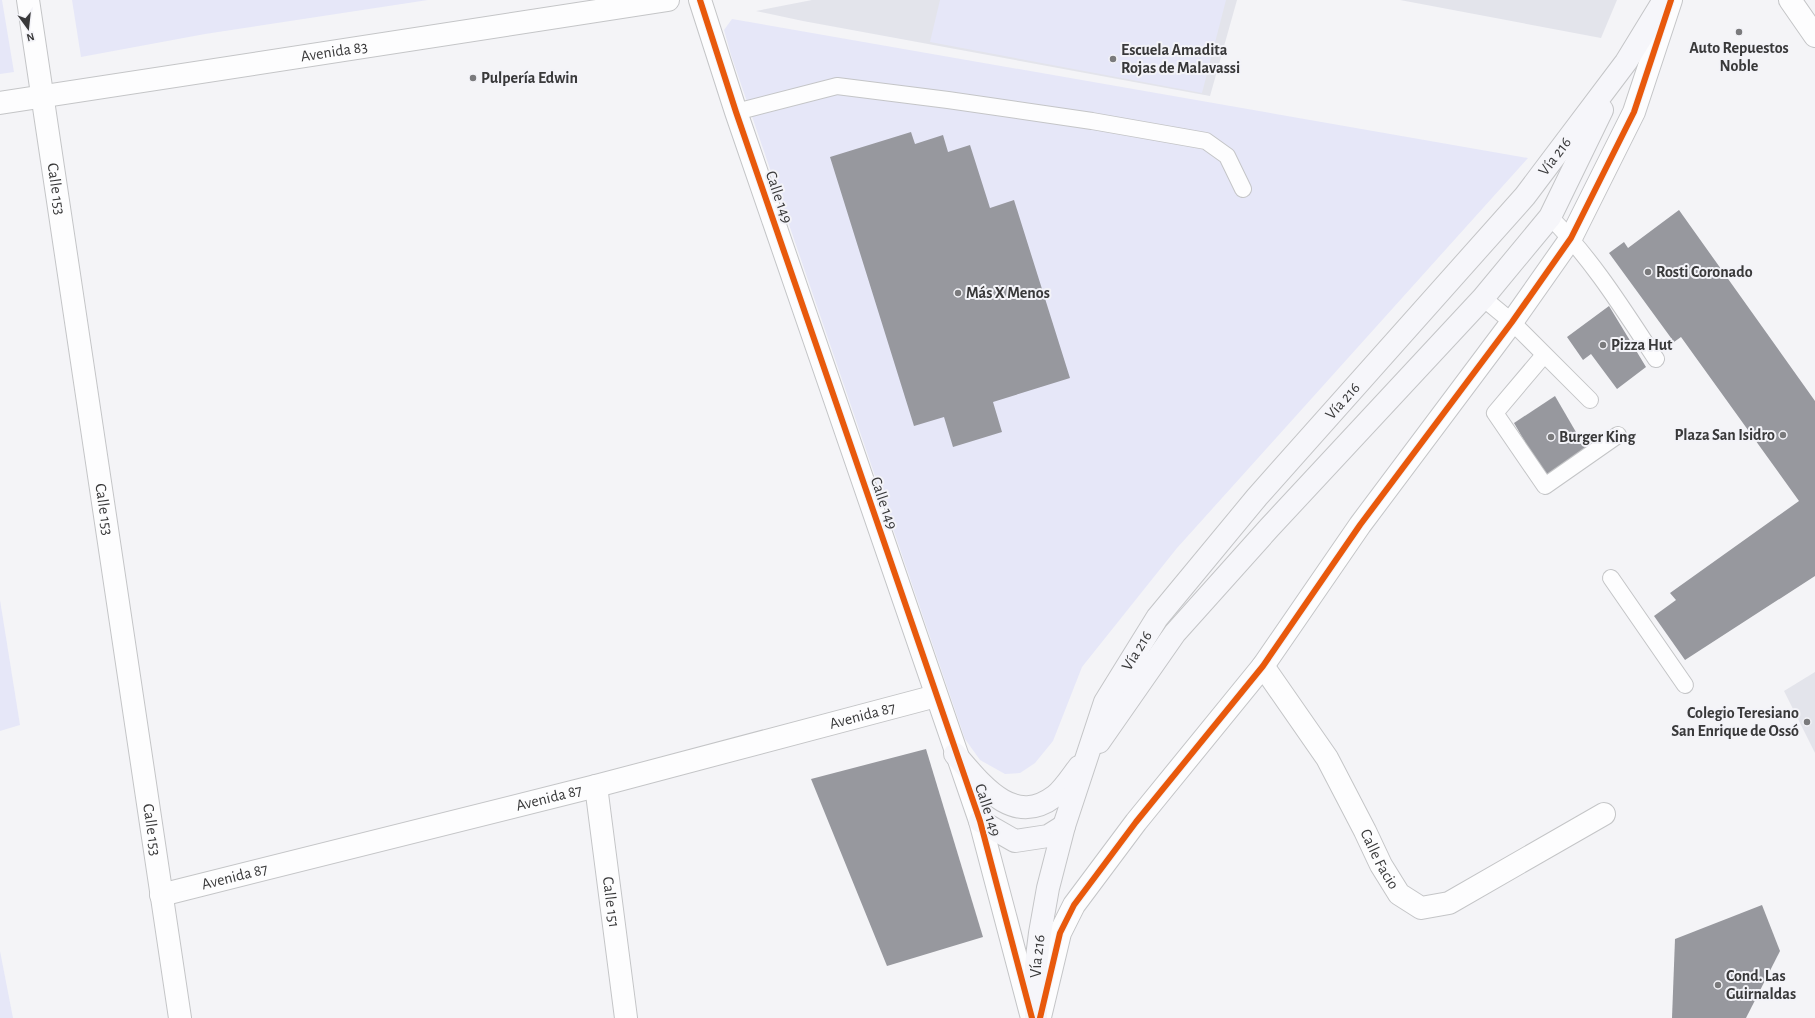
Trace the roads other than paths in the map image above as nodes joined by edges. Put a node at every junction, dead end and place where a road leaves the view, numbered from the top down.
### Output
1 (28, 0) edge
2 (668, 0) edge
3 (700, 0) edge
4 (1664, 0) edge
5 (1671, 0) edge
6 (1790, 0) edge
7 (1815, 36) edge
8 (1626, 62) junction
9 (43, 97) junction
10 (0, 103) edge
11 (736, 112) junction
12 (1243, 189) dead end
13 (1550, 217) junction
14 (1571, 238) junction
15 (1482, 298) junction
16 (1512, 322) junction
17 (1544, 354) junction
18 (1656, 359) dead end
19 (1590, 400) dead end
20 (1618, 435) dead end
21 (1611, 578) dead end
22 (1263, 666) junction
23 (1685, 685) dead end
24 (936, 696) junction
25 (955, 754) junction
26 (1088, 758) junction
27 (596, 786) junction
28 (1604, 814) dead end
29 (980, 821) junction
30 (1064, 826) junction
31 (162, 895) junction
32 (180, 1018) edge
33 (626, 1018) edge
34 (1032, 1018) edge
35 (1036, 1018) edge
36 (1040, 1018) edge

1 - 9 street, Calle 153
2 - 9 street, Avenida 83
3 - 11 street, Calle 149
4 - 8 main road, Vía 216
5 - 14 street
6 - 7 street
8 - 13 main road, Vía 216
8 - 26 main road, Vía 216
9 - 10 street, Avenida 83
9 - 31 street, Calle 153
11 - 12 lane
11 - 24 street, Calle 149
13 - 14 lane
13 - 15 main road, Vía 216
14 - 16 street
14 - 18 lane
15 - 16 lane
15 - 26 main road, Vía 216
16 - 17 lane
16 - 22 street
17 - 19 lane
17 - 20 lane
21 - 23 lane
22 - 28 street, Calle Facio
22 - 36 street
24 - 25 street, Calle 149
24 - 27 street, Avenida 87
25 - 26 main road
25 - 29 street, Calle 149
26 - 30 main road, Vía 216
27 - 31 street, Avenida 87
27 - 33 street, Calle 151
29 - 30 main road
29 - 34 street, Calle 149
30 - 35 main road, Vía 216
31 - 32 street, Calle 153

